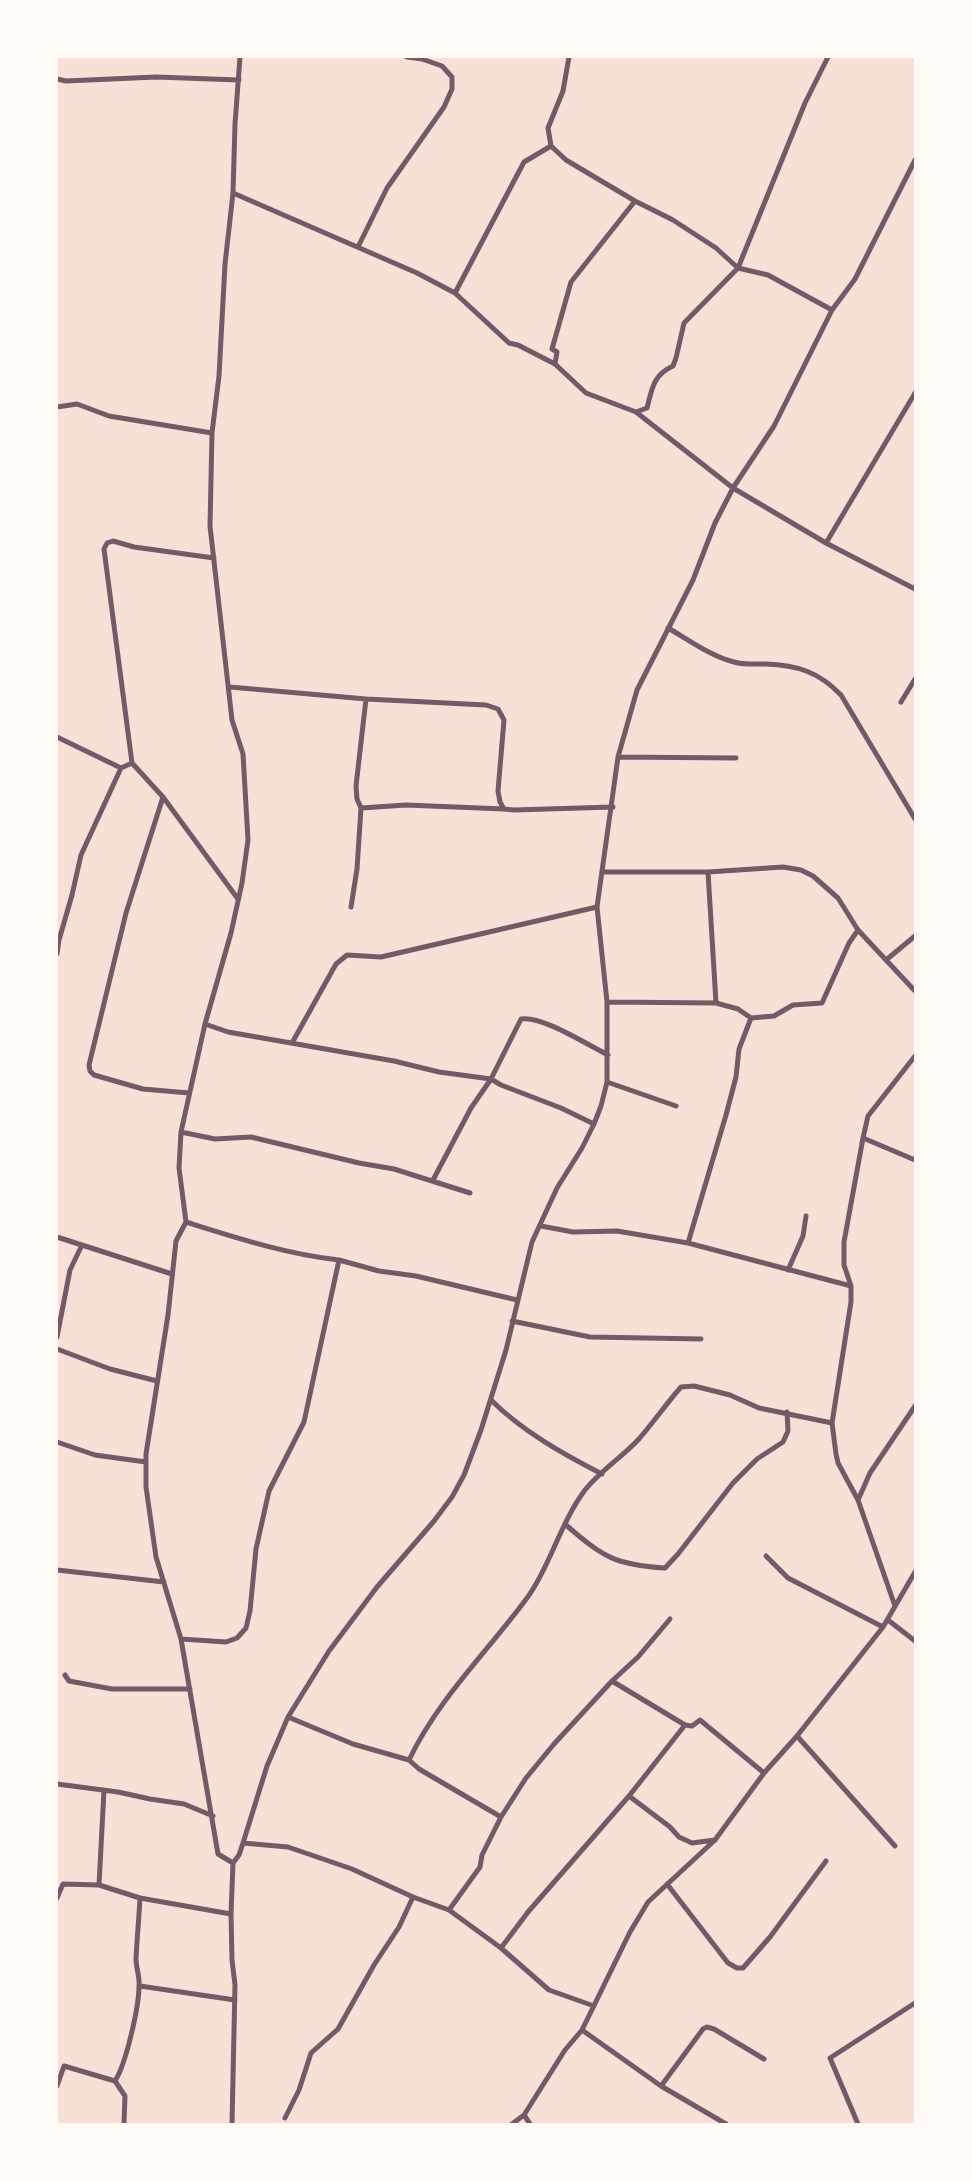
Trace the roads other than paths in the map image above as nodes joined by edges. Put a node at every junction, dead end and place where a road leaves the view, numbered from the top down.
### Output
1 (240, 57) edge
2 (407, 57) edge
3 (569, 57) edge
4 (828, 57) edge
5 (57, 79) edge
6 (239, 80) junction
7 (551, 146) junction
8 (915, 160) edge
9 (233, 193) junction
10 (635, 201) junction
11 (358, 247) junction
12 (738, 268) junction
13 (455, 292) junction
14 (832, 310) junction
15 (555, 364) junction
16 (915, 393) edge
17 (57, 407) edge
18 (636, 412) junction
19 (212, 433) junction
20 (733, 488) junction
21 (826, 543) junction
22 (214, 558) junction
23 (915, 589) edge
24 (668, 628) junction
25 (915, 679) edge
26 (230, 687) junction
27 (366, 699) junction
28 (901, 702) dead end
29 (57, 737) edge
30 (618, 757) junction
31 (736, 758) dead end
32 (132, 763) junction
33 (121, 768) junction
34 (163, 797) junction
35 (613, 807) junction
36 (361, 808) junction
37 (504, 808) junction
38 (915, 819) edge
39 (603, 872) junction
40 (708, 872) junction
41 (238, 899) junction
42 (351, 906) dead end
43 (597, 907) junction
44 (858, 930) junction
45 (915, 936) edge
46 (57, 954) edge
47 (886, 960) junction
48 (915, 991) edge
49 (607, 1002) junction
50 (716, 1003) junction
51 (751, 1018) junction
52 (205, 1024) junction
53 (292, 1043) junction
54 (608, 1055) junction
55 (915, 1056) edge
56 (491, 1078) junction
57 (607, 1082) junction
58 (189, 1093) junction
59 (676, 1106) dead end
60 (594, 1124) junction
61 (181, 1132) junction
62 (863, 1138) junction
63 (915, 1160) edge
64 (434, 1180) junction
65 (470, 1193) dead end
66 (806, 1216) dead end
67 (186, 1222) junction
68 (541, 1226) junction
69 (57, 1237) edge
70 (688, 1243) junction
71 (82, 1245) junction
72 (339, 1260) junction
73 (788, 1270) junction
74 (172, 1274) junction
75 (851, 1286) junction
76 (517, 1300) junction
77 (512, 1321) junction
78 (57, 1337) edge
79 (701, 1339) dead end
80 (57, 1349) edge
81 (157, 1381) junction
82 (491, 1400) junction
83 (915, 1406) edge
84 (787, 1412) junction
85 (832, 1423) junction
86 (57, 1442) edge
87 (146, 1462) junction
88 (602, 1474) junction
89 (858, 1500) junction
90 (566, 1525) junction
91 (766, 1556) dead end
92 (57, 1570) edge
93 (915, 1572) edge
94 (164, 1582) junction
95 (895, 1606) junction
96 (670, 1619) dead end
97 (888, 1620) junction
98 (883, 1626) junction
99 (181, 1639) junction
100 (915, 1641) edge
101 (65, 1675) dead end
102 (612, 1681) junction
103 (190, 1689) junction
104 (288, 1717) junction
105 (685, 1725) junction
106 (797, 1736) junction
107 (409, 1760) junction
108 (764, 1773) junction
109 (57, 1784) edge
110 (104, 1790) junction
111 (629, 1796) junction
112 (213, 1816) junction
113 (501, 1817) junction
114 (715, 1840) junction
115 (243, 1843) junction
116 (895, 1846) dead end
117 (826, 1861) dead end
118 (233, 1863) junction
119 (60, 1883) edge
120 (667, 1884) junction
121 (99, 1885) junction
122 (413, 1897) junction
123 (57, 1898) edge
124 (140, 1898) junction
125 (449, 1910) junction
126 (231, 1914) junction
127 (501, 1947) junction
128 (140, 1986) junction
129 (235, 2000) junction
130 (915, 2002) edge
131 (594, 2006) junction
132 (582, 2030) junction
133 (764, 2059) dead end
134 (115, 2081) junction
135 (57, 2086) edge
136 (661, 2086) junction
137 (524, 2115) junction
138 (285, 2118) dead end
139 (124, 2124) edge
140 (232, 2124) edge
141 (512, 2124) edge
142 (530, 2124) edge
143 (726, 2124) edge
144 (858, 2124) edge

1 - 6 street
2 - 11 street
3 - 7 street
4 - 12 street
5 - 6 street
6 - 9 street
7 - 10 street
7 - 13 street
8 - 14 street
9 - 11 street
9 - 19 street
10 - 12 street
10 - 15 street
11 - 13 street
12 - 14 street
12 - 18 street
13 - 15 street
14 - 20 street
15 - 18 street
16 - 21 street
17 - 19 street
18 - 20 street
19 - 22 street
20 - 21 street
20 - 24 street
21 - 23 street
22 - 26 street
22 - 32 street
24 - 30 street
24 - 38 street
25 - 28 street
26 - 27 street
26 - 41 street
27 - 36 street
27 - 37 street
29 - 33 street
30 - 31 street
30 - 35 street
32 - 33 street
32 - 34 street
33 - 46 street
34 - 41 street
34 - 58 street
35 - 37 street
35 - 39 street
36 - 37 street
36 - 42 street
39 - 40 street
39 - 43 street
40 - 44 street
40 - 50 street
41 - 52 street
43 - 49 street
43 - 53 street
44 - 47 street
44 - 51 street
45 - 47 street
47 - 48 street
49 - 50 street
49 - 54 street
50 - 51 street
51 - 70 street
52 - 53 street
52 - 58 street
53 - 56 street
54 - 56 street
54 - 57 street
55 - 62 street
56 - 60 street
56 - 64 street
57 - 59 street
57 - 60 street
58 - 61 street
60 - 68 street
61 - 64 street
61 - 67 street
62 - 63 street
62 - 75 street
64 - 65 street
66 - 73 street
67 - 72 street
67 - 74 street
68 - 70 street
68 - 76 street
69 - 71 street
70 - 73 street
71 - 74 street
71 - 78 street
72 - 76 street
72 - 99 street
73 - 75 street
74 - 81 street
75 - 85 street
76 - 77 street
77 - 79 street
77 - 82 street
80 - 81 street
81 - 87 street
82 - 88 street
82 - 104 street
83 - 89 street
84 - 85 street
84 - 88 street
84 - 90 street
85 - 89 street
86 - 87 street
87 - 94 street
88 - 90 street
89 - 95 street
90 - 107 street
91 - 98 street
92 - 94 street
93 - 95 street
94 - 99 street
95 - 97 street
96 - 102 street
97 - 98 street
97 - 100 street
98 - 106 street
99 - 103 street
101 - 103 street
102 - 105 street
102 - 113 street
103 - 112 street
104 - 107 street
104 - 115 street
105 - 108 street
105 - 111 street
106 - 108 street
106 - 116 street
107 - 113 street
108 - 114 street
109 - 110 street
110 - 112 street
110 - 121 street
111 - 114 street
111 - 127 street
112 - 118 street
113 - 125 street
114 - 120 street
115 - 118 street
115 - 122 street
117 - 120 street
118 - 126 street
119 - 121 street
119 - 123 street
120 - 131 street
121 - 124 street
122 - 125 street
122 - 138 street
124 - 126 street
124 - 128 street
125 - 127 street
126 - 129 street
127 - 131 street
128 - 129 street
128 - 134 street
129 - 140 street
130 - 144 street
131 - 132 street
132 - 136 street
132 - 137 street
133 - 136 street
134 - 135 street
134 - 139 street
136 - 143 street
137 - 141 street
137 - 142 street

